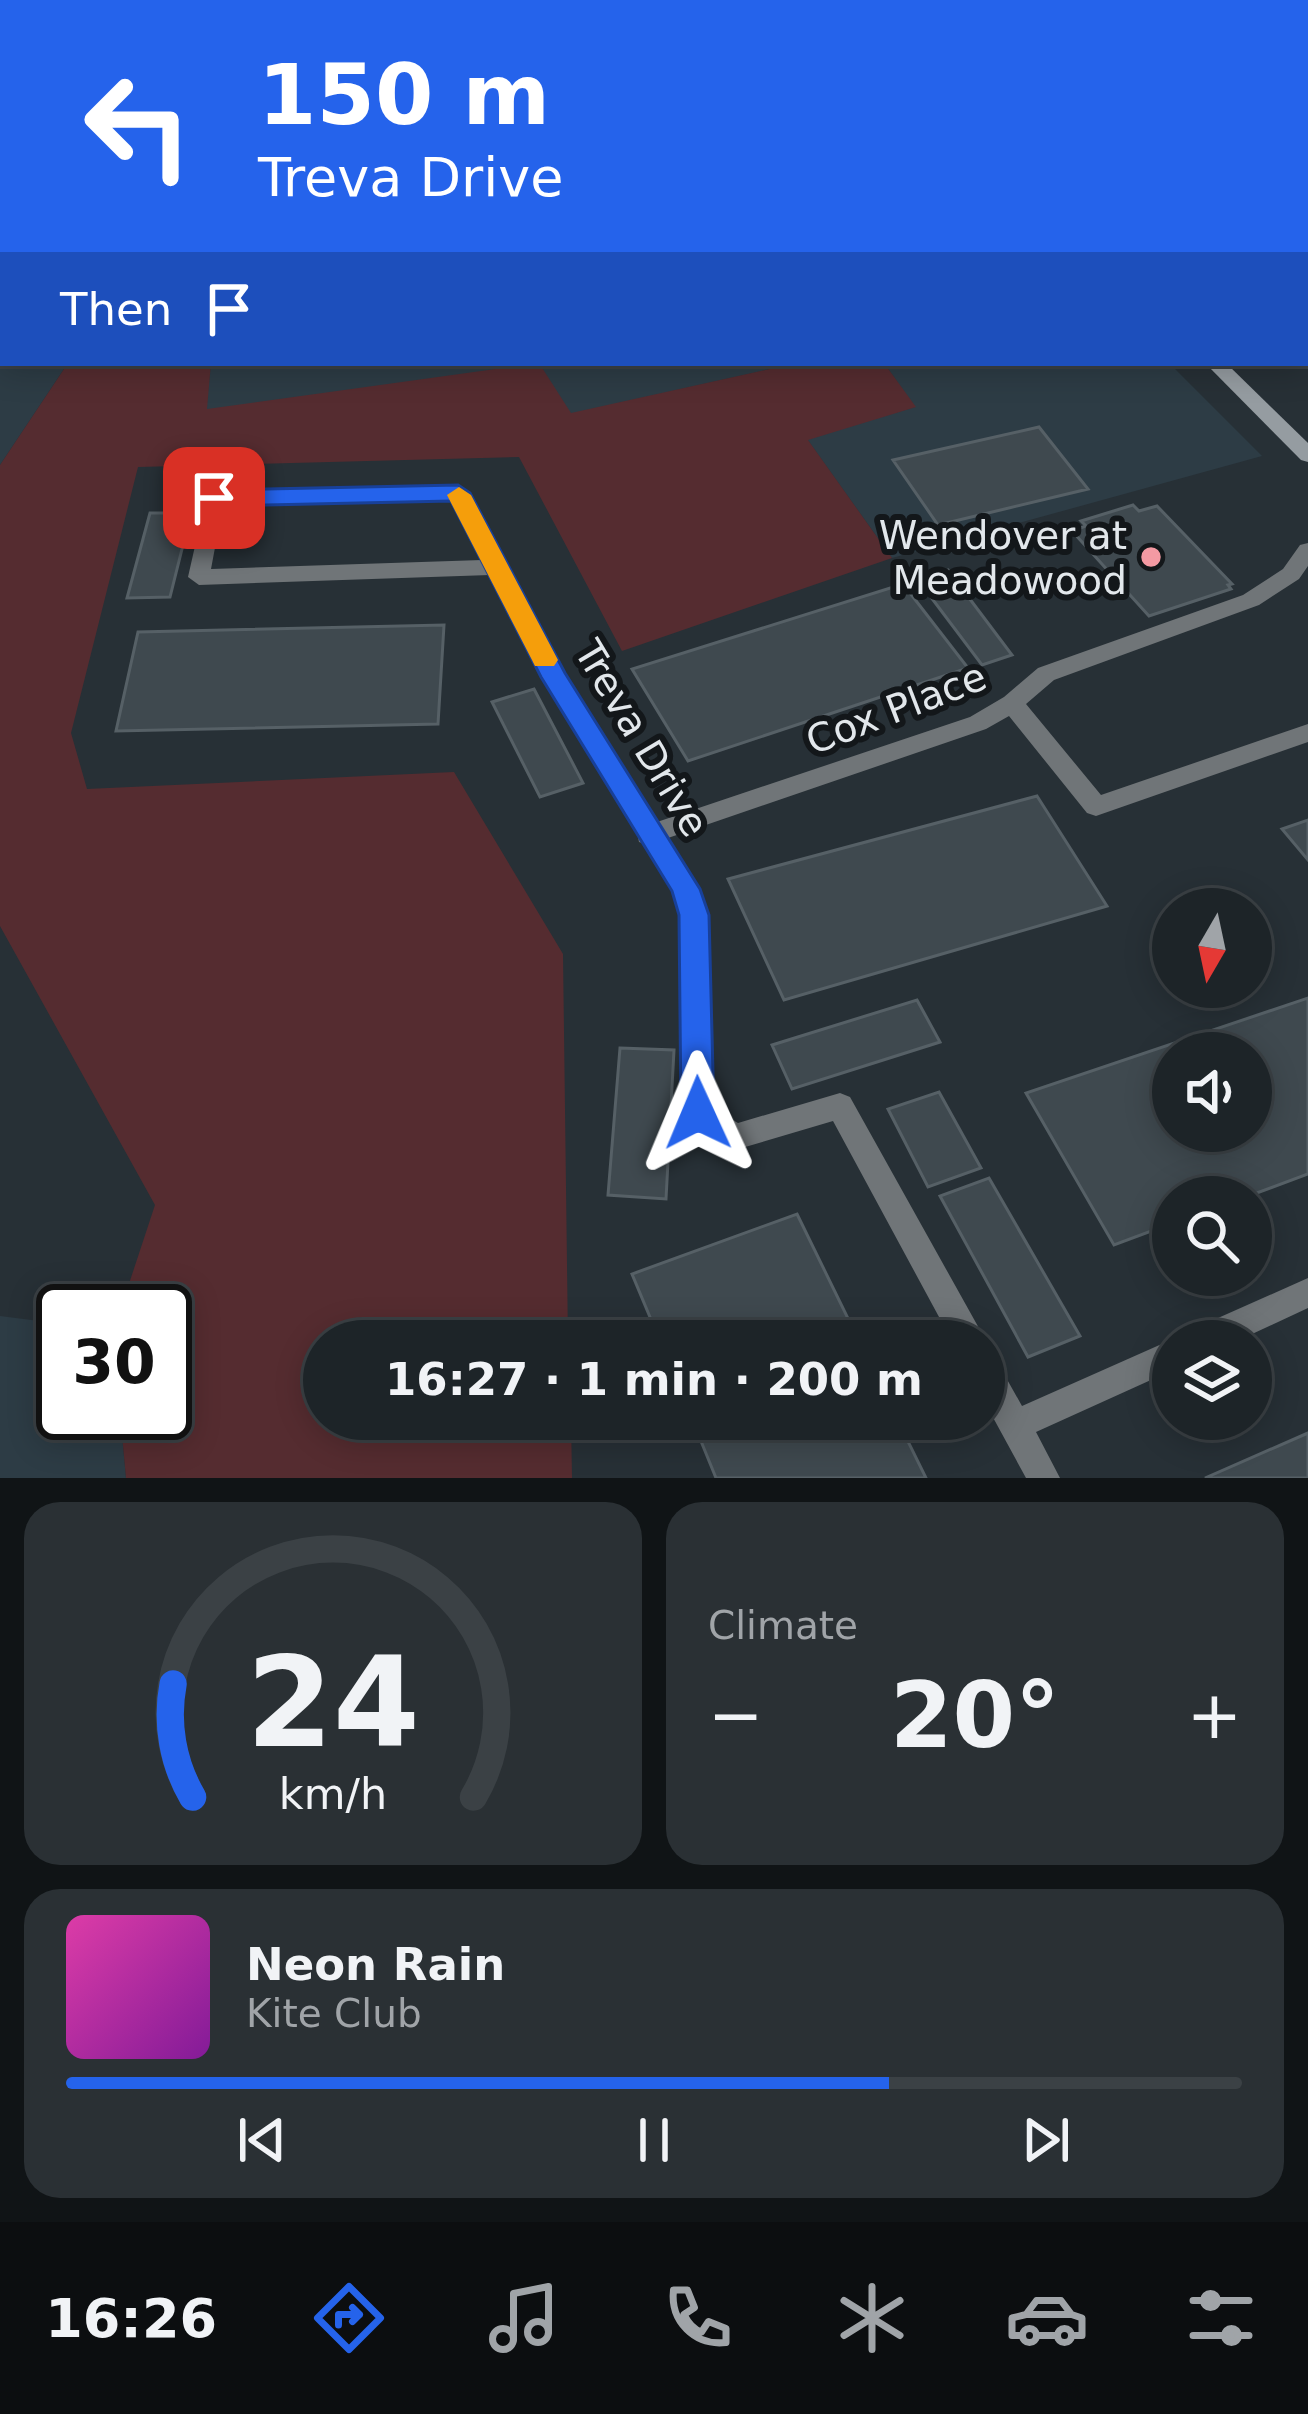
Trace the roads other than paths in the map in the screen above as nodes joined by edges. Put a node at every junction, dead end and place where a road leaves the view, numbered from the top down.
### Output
1 (1218, 366) edge
2 (1308, 455) edge
3 (1308, 550) edge
4 (496, 567) junction
5 (1299, 575) edge
6 (1012, 704) junction
7 (1308, 733) edge
8 (648, 835) junction
9 (1308, 1293) edge
10 (957, 1320) edge
11 (1248, 1320) edge
12 (1152, 1363) edge
13 (1005, 1407) edge
14 (1015, 1425) junction
15 (1044, 1478) edge

1 - 2 street
3 - 5 street, Cox Place
4 - 4 street, Treva Drive
4 - 8 street, Treva Drive
5 - 6 street, Cox Place
6 - 7 street
6 - 8 street, Cox Place
8 - 10 street, Treva Drive
9 - 11 street
12 - 14 street
13 - 14 street
14 - 15 street

